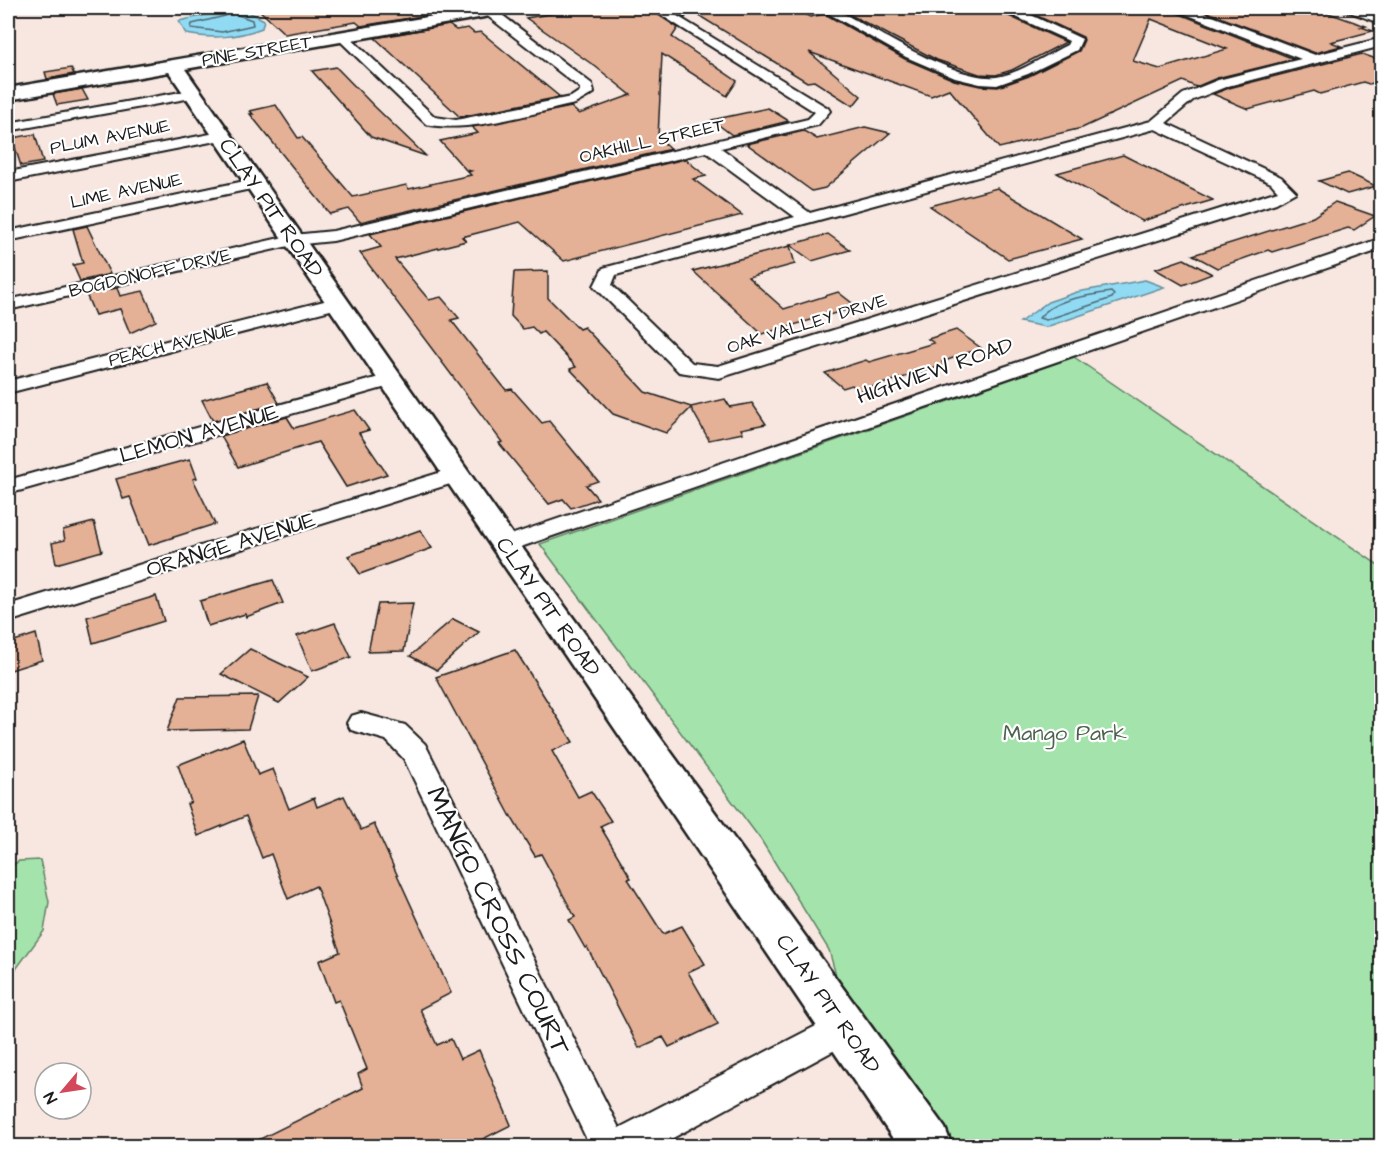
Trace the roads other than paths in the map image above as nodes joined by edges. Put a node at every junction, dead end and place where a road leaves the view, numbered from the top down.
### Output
1 (507, 8) edge
2 (656, 8) edge
3 (825, 8) edge
4 (1007, 8) edge
5 (1182, 8) edge
6 (1345, 8) edge
7 (489, 11) junction
8 (1382, 20) edge
9 (341, 36) junction
10 (1382, 42) edge
11 (1312, 59) junction
12 (173, 65) junction
13 (8, 94) edge
14 (192, 94) junction
15 (1156, 124) junction
16 (8, 127) edge
17 (221, 136) junction
18 (709, 147) junction
19 (8, 177) edge
20 (254, 184) junction
21 (807, 218) junction
22 (8, 236) edge
23 (293, 240) junction
24 (1382, 243) edge
25 (336, 303) junction
26 (8, 305) edge
27 (390, 380) junction
28 (8, 387) edge
29 (455, 475) junction
30 (8, 487) edge
31 (504, 545) junction
32 (8, 614) edge
33 (361, 723) dead end
34 (844, 1027) junction
35 (609, 1146) edge
36 (622, 1146) edge
37 (927, 1146) edge

1 - 7 street, PINE STREET
2 - 18 street, OAKHILL STREET
3 - 4 street
5 - 11 street
6 - 8 street
7 - 9 street, PINE STREET
7 - 9 street
9 - 12 street, PINE STREET
10 - 11 street, OAK VALLEY DRIVE
11 - 15 street, OAK VALLEY DRIVE
12 - 13 street, PINE STREET
12 - 14 street, CLAY PIT ROAD
14 - 16 street
14 - 17 street, CLAY PIT ROAD
15 - 21 street, OAK VALLEY DRIVE
15 - 21 street, OAK VALLEY DRIVE
17 - 19 street, PLUM AVENUE
17 - 20 street, CLAY PIT ROAD
18 - 21 street
18 - 23 street, OAKHILL STREET
20 - 22 street, LIME AVENUE
20 - 23 street, CLAY PIT ROAD
23 - 25 street, CLAY PIT ROAD
23 - 26 street, BOGDONOFF DRIVE
24 - 31 street, HIGHVIEW ROAD
25 - 27 street, CLAY PIT ROAD
25 - 28 street, PEACH AVENUE
27 - 29 street, CLAY PIT ROAD
27 - 30 street, LEMON AVENUE
29 - 31 street, CLAY PIT ROAD
29 - 32 street, ORANGE AVENUE
31 - 34 street, CLAY PIT ROAD
33 - 35 street, MANGO CROSS COURT
34 - 36 street
34 - 37 street, CLAY PIT ROAD

